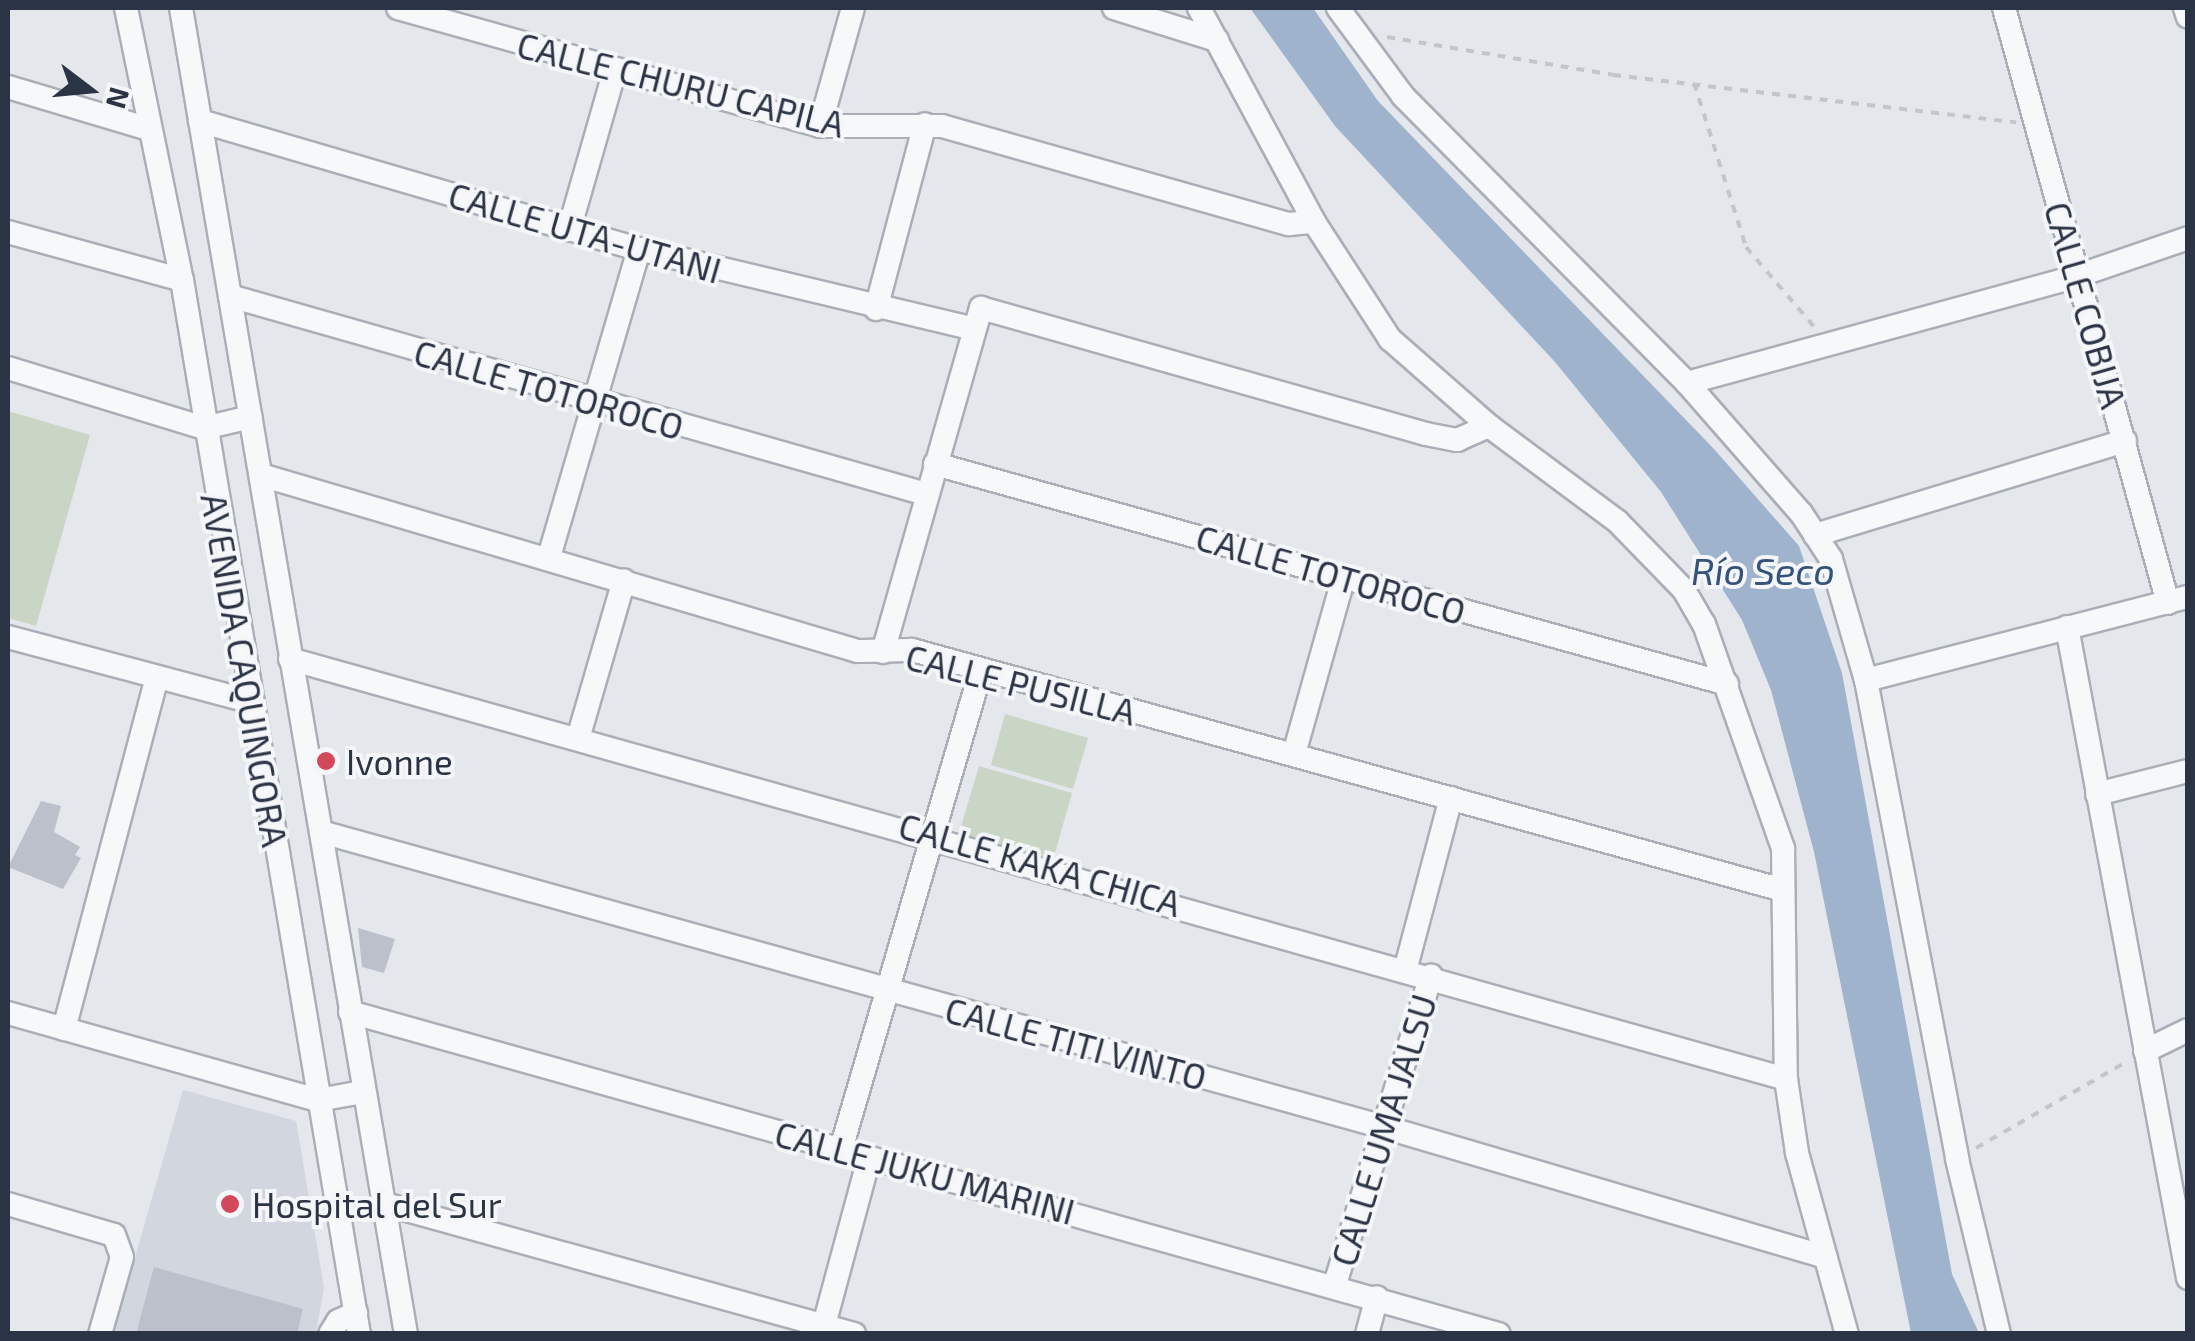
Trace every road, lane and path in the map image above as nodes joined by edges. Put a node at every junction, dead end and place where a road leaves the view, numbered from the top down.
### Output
1 (126, 8) edge
2 (181, 8) edge
3 (398, 8) edge
4 (853, 8) edge
5 (1114, 8) edge
6 (1199, 8) edge
7 (1338, 8) edge
8 (2004, 8) edge
9 (2185, 8) edge
10 (2188, 17) edge
11 (1357, 34) junction
12 (1218, 40) junction
13 (615, 70) junction
14 (1694, 83) junction
15 (8, 87) edge
16 (200, 122) junction
17 (924, 124) junction
18 (2036, 124) junction
19 (820, 126) junction
20 (150, 130) junction
21 (1314, 222) junction
22 (570, 230) junction
23 (8, 232) edge
24 (2188, 238) edge
25 (639, 249) junction
26 (2078, 276) junction
27 (182, 280) junction
28 (230, 296) junction
29 (876, 309) junction
30 (978, 318) junction
31 (1833, 346) junction
32 (8, 368) edge
33 (1687, 384) junction
34 (596, 404) junction
35 (251, 417) junction
36 (1489, 426) junction
37 (204, 428) junction
38 (2125, 441) junction
39 (935, 464) junction
40 (261, 475) junction
41 (926, 494) junction
42 (1815, 535) junction
43 (549, 557) junction
44 (1344, 576) junction
45 (624, 580) junction
46 (2178, 600) edge
47 (2066, 627) junction
48 (8, 637) edge
49 (883, 652) junction
50 (290, 659) junction
51 (981, 668) junction
52 (157, 677) junction
53 (1866, 680) junction
54 (1727, 684) junction
55 (250, 702) junction
56 (579, 735) junction
57 (1294, 754) junction
58 (2188, 770) edge
59 (2097, 794) junction
60 (1451, 798) junction
61 (325, 834) junction
62 (931, 834) junction
63 (1783, 890) junction
64 (1406, 967) junction
65 (1430, 976) junction
66 (888, 992) junction
67 (350, 1012) junction
68 (8, 1013) edge
69 (64, 1029) junction
70 (2188, 1030) edge
71 (2145, 1052) junction
72 (1786, 1079) junction
73 (363, 1092) junction
74 (318, 1100) junction
75 (1384, 1127) junction
76 (841, 1149) junction
77 (870, 1158) junction
78 (1957, 1159) junction
79 (8, 1204) edge
80 (385, 1204) junction
81 (2183, 1223) edge
82 (1825, 1257) junction
83 (2188, 1278) edge
84 (1335, 1284) junction
85 (1376, 1297) junction
86 (358, 1324) edge
87 (824, 1325) junction
88 (100, 1334) edge
89 (330, 1334) edge
90 (406, 1334) edge
91 (854, 1334) edge
92 (1367, 1334) edge
93 (1499, 1334) edge
94 (1847, 1334) edge
95 (1999, 1334) edge

1 - 20 street, AVENIDA CAQUINGORA
2 - 16 street, AVENIDA CAQUINGORA
3 - 13 street, CALLE CHURU CAPILA
4 - 19 street
5 - 12 street
6 - 12 street
7 - 11 street
8 - 18 street, CALLE COBIJA
9 - 10 street
11 - 14 path
11 - 33 street
12 - 21 street
13 - 19 street, CALLE CHURU CAPILA
13 - 22 street
14 - 18 path
14 - 31 path
15 - 20 street
16 - 22 street, CALLE UTA-UTANI
16 - 28 street, AVENIDA CAQUINGORA
17 - 19 street, CALLE CHURU CAPILA
17 - 21 street, CALLE CHURU CAPILA
17 - 29 street
18 - 26 street, CALLE COBIJA
20 - 27 street, AVENIDA CAQUINGORA
21 - 36 street
22 - 25 street, CALLE UTA-UTANI
23 - 27 street
24 - 26 street
25 - 29 street, CALLE UTA-UTANI
25 - 34 street
26 - 31 street
26 - 38 street, CALLE COBIJA
27 - 37 street, AVENIDA CAQUINGORA
28 - 34 street, CALLE TOTOROCO
28 - 35 street, AVENIDA CAQUINGORA
29 - 30 street, CALLE UTA-UTANI
30 - 36 street, CALLE UTA-UTANI
30 - 39 street
31 - 33 street
32 - 37 street
33 - 42 street
34 - 41 street, CALLE TOTOROCO
34 - 43 street
35 - 37 street
35 - 40 street, AVENIDA CAQUINGORA
36 - 54 street
37 - 55 street, AVENIDA CAQUINGORA
38 - 42 street
38 - 46 street, CALLE COBIJA
39 - 41 street
39 - 44 street, CALLE TOTOROCO
40 - 43 street, CALLE PUSILLA
40 - 50 street, AVENIDA CAQUINGORA
41 - 49 street
42 - 53 street
43 - 45 street, CALLE PUSILLA
44 - 54 street, CALLE TOTOROCO
44 - 57 street
45 - 49 street, CALLE PUSILLA
45 - 56 street
46 - 47 street
47 - 53 street
47 - 59 street
48 - 52 street
49 - 51 street, CALLE PUSILLA
50 - 56 street, CALLE KAKA CHICA
50 - 61 street, AVENIDA CAQUINGORA
51 - 57 street, CALLE PUSILLA
51 - 62 street
52 - 55 street
52 - 69 street
53 - 78 street
54 - 63 street
55 - 74 street, AVENIDA CAQUINGORA
56 - 62 street, CALLE KAKA CHICA
57 - 60 street, CALLE PUSILLA
58 - 59 street
59 - 71 street
60 - 63 street, CALLE PUSILLA
60 - 64 street, CALLE UMA JALSU
61 - 66 street, CALLE TITI VINTO
61 - 67 street, AVENIDA CAQUINGORA
62 - 64 street, CALLE KAKA CHICA
62 - 66 street
63 - 72 street
64 - 65 street, CALLE KAKA CHICA
65 - 72 street, CALLE KAKA CHICA
65 - 75 street, CALLE UMA JALSU
66 - 75 street, CALLE TITI VINTO
66 - 76 street
67 - 73 street, AVENIDA CAQUINGORA
67 - 76 street, CALLE JUKU MARINI
68 - 69 street
69 - 74 street
70 - 71 street
71 - 78 path
71 - 81 street
72 - 82 street
73 - 74 street
73 - 80 street, AVENIDA CAQUINGORA
74 - 86 street, AVENIDA CAQUINGORA
75 - 82 street, CALLE TITI VINTO
75 - 84 street, CALLE UMA JALSU
76 - 77 street, CALLE JUKU MARINI
77 - 84 street, CALLE JUKU MARINI
77 - 87 street
78 - 95 street
79 - 88 street
80 - 87 street
80 - 90 street, AVENIDA CAQUINGORA
81 - 83 street
82 - 94 street
84 - 85 street, CALLE JUKU MARINI
85 - 92 street, CALLE UMA JALSU
85 - 93 street, CALLE JUKU MARINI
86 - 89 street
87 - 91 street

